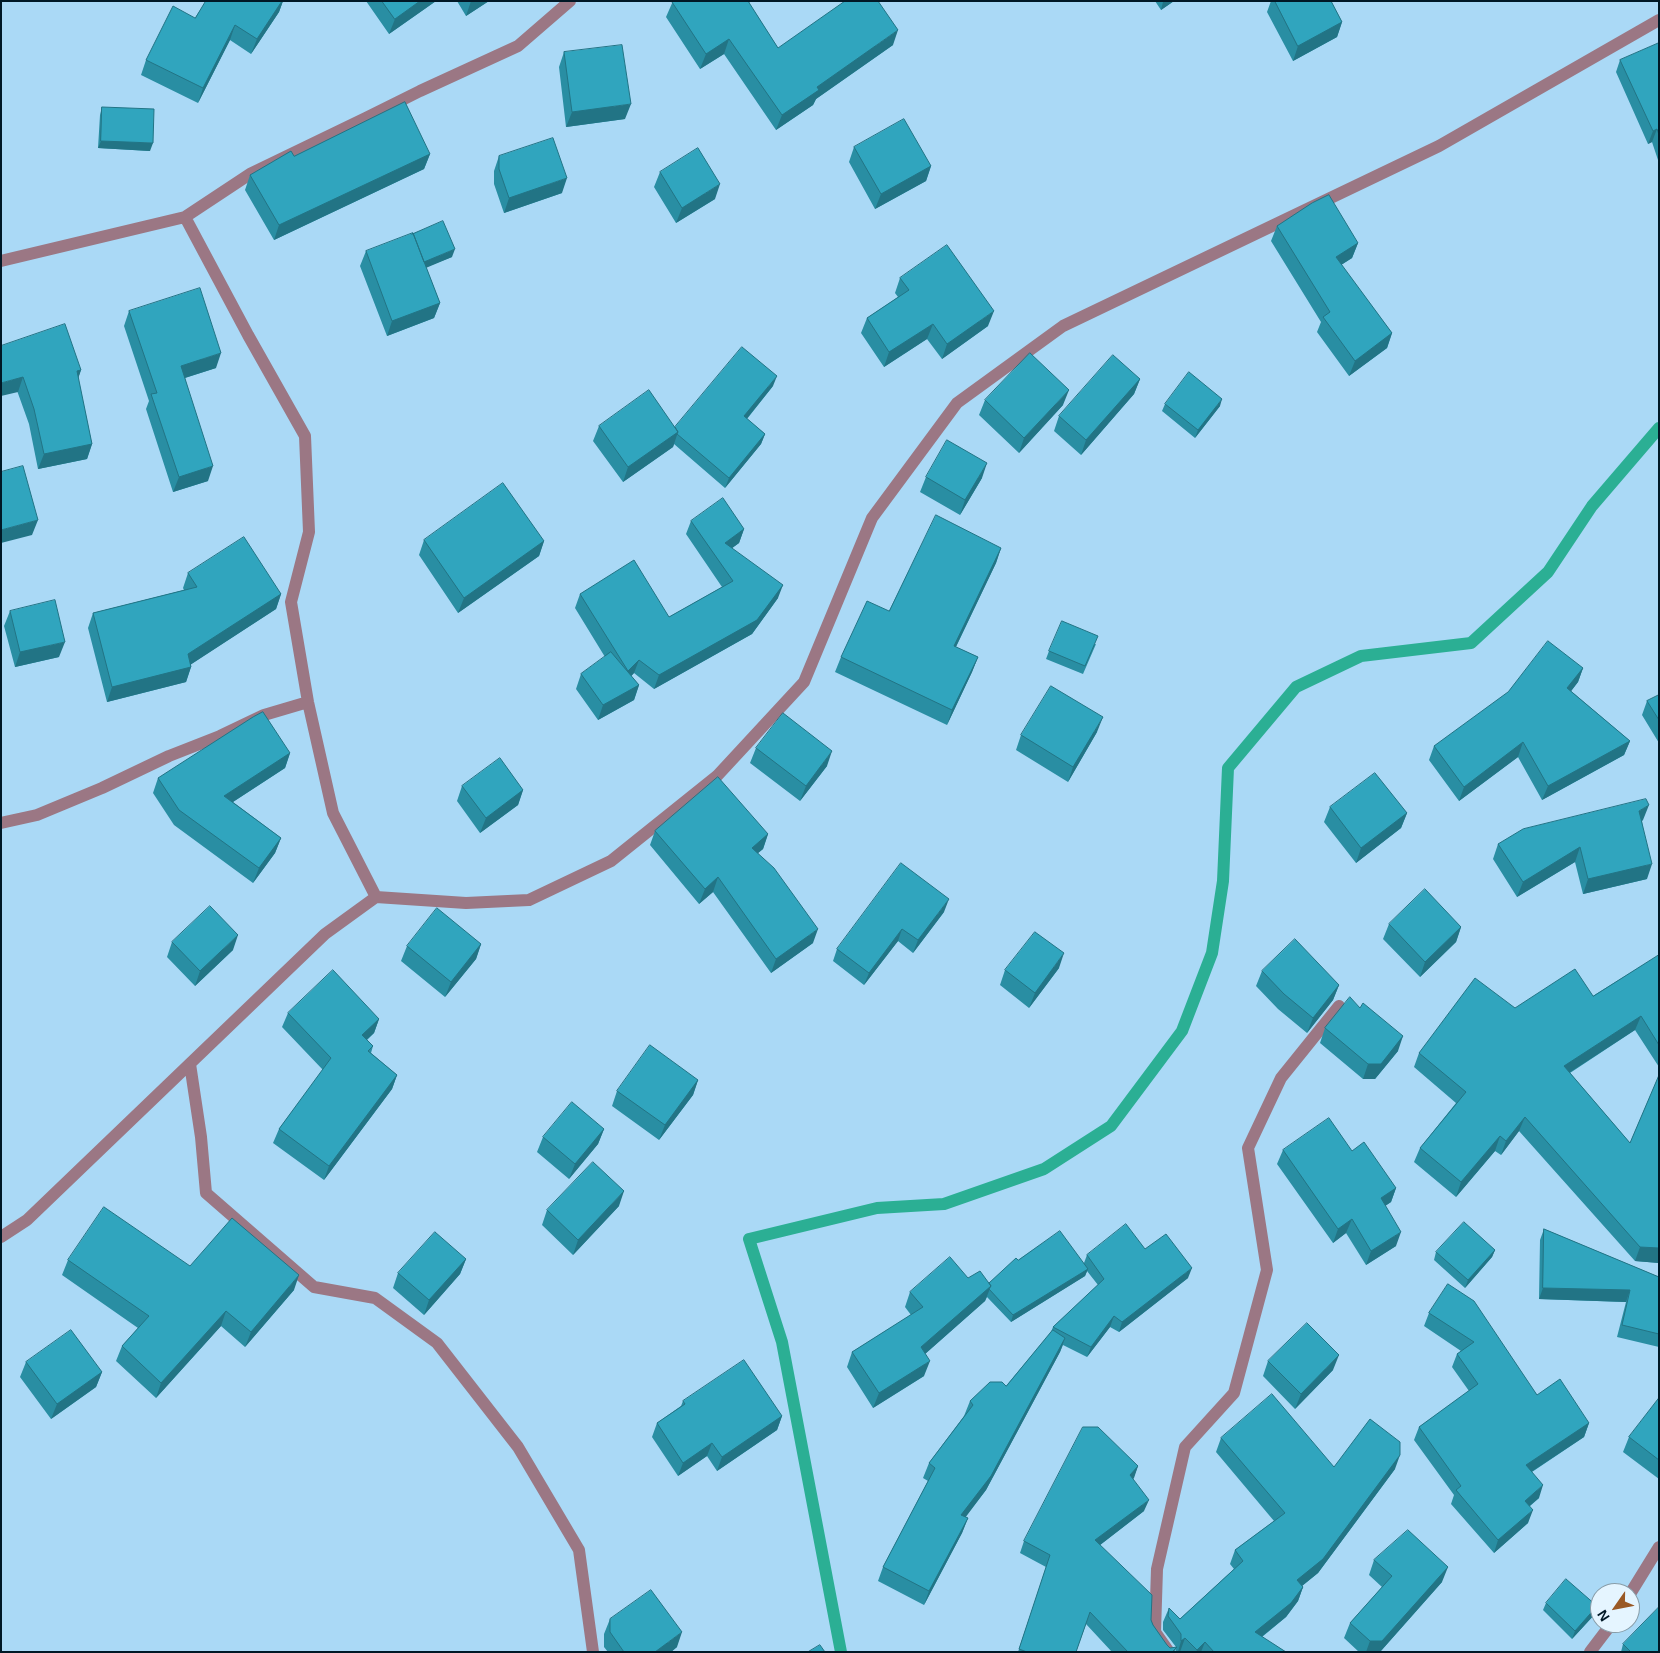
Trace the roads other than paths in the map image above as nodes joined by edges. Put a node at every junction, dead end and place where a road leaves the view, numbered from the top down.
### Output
1 (570, 1) edge
2 (1659, 20) edge
3 (185, 217) junction
4 (1, 261) edge
5 (308, 702) junction
6 (1, 823) edge
7 (376, 897) junction
8 (1339, 1006) edge
9 (190, 1064) junction
10 (1, 1237) edge
11 (1659, 1547) edge
12 (1637, 1583) edge
13 (1604, 1633) edge
14 (593, 1652) edge
15 (1169, 1652) edge
16 (1590, 1652) edge

1 - 3 street
2 - 7 street
3 - 4 street
3 - 5 street
5 - 6 street
5 - 7 street
7 - 9 street
8 - 15 street
9 - 10 street
9 - 14 street
11 - 12 street
13 - 16 street

